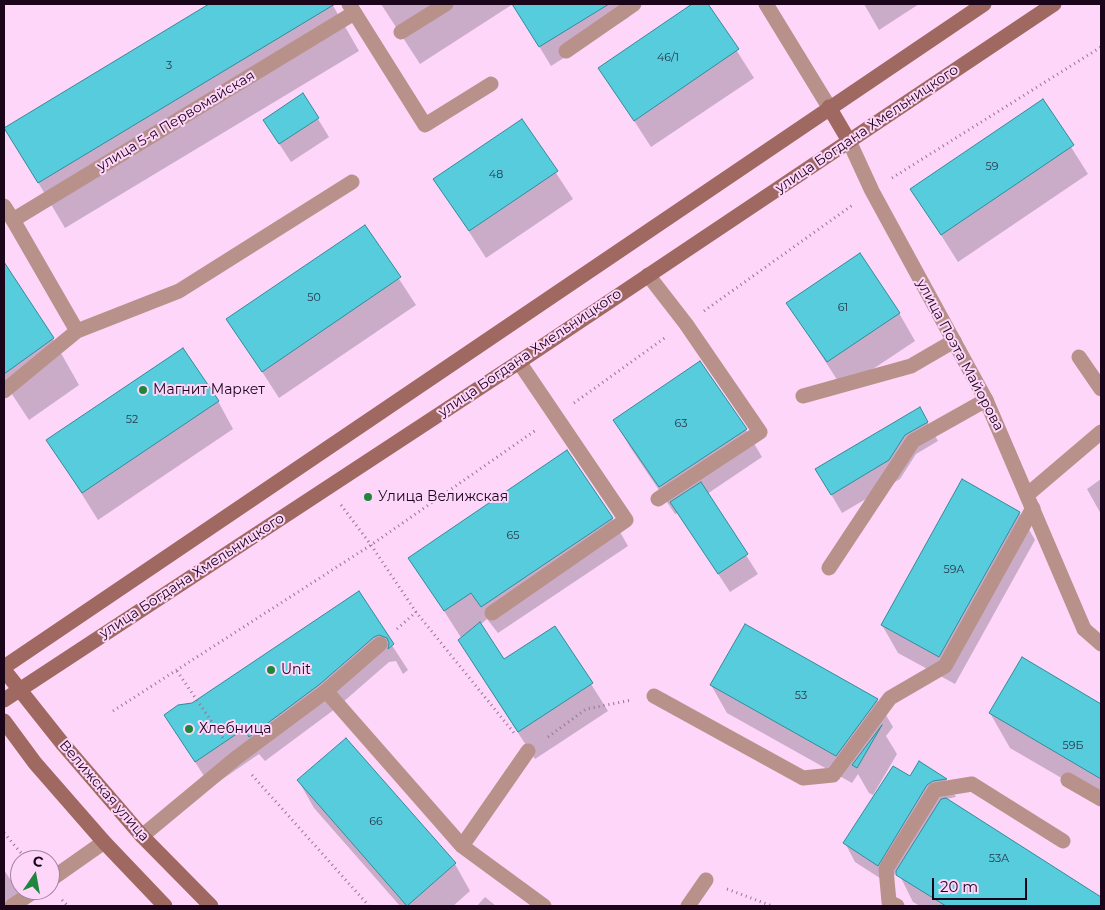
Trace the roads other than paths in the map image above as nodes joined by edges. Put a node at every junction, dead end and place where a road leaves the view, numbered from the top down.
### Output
1 (446, 4) edge
2 (634, 4) edge
3 (766, 4) edge
4 (984, 4) edge
5 (1054, 4) edge
6 (352, 8) edge
7 (401, 32) dead end
8 (566, 51) dead end
9 (491, 84) dead end
10 (829, 107) junction
11 (849, 141) junction
12 (352, 182) dead end
13 (4, 206) edge
14 (13, 220) junction
15 (648, 275) junction
16 (77, 331) junction
17 (954, 341) junction
18 (1079, 357) dead end
19 (518, 362) junction
20 (1101, 389) edge
21 (4, 390) edge
22 (803, 396) dead end
23 (986, 400) junction
24 (1101, 432) edge
25 (658, 499) dead end
26 (1030, 501) junction
27 (830, 568) dead end
28 (492, 613) dead end
29 (380, 644) dead end
30 (1101, 644) edge
31 (4, 668) edge
32 (19, 689) junction
33 (326, 691) junction
34 (654, 696) road end
35 (4, 700) edge
36 (4, 721) edge
37 (528, 751) road end
38 (1068, 780) dead end
39 (1101, 799) edge
40 (142, 836) junction
41 (1063, 841) dead end
42 (104, 842) junction
43 (462, 846) junction
44 (60, 873) edge
45 (706, 880) road end
46 (165, 906) edge
47 (211, 906) edge
48 (544, 906) edge
49 (688, 906) edge
50 (896, 906) edge

1 - 7 street
2 - 8 street
3 - 10 street
4 - 10 main road, улица Богдана Хмельницкого
5 - 11 main road, улица Богдана Хмельницкого
6 - 9 street
6 - 14 street, улица 5-я Первомайская
10 - 11 main road
10 - 31 main road, улица Богдана Хмельницкого
11 - 15 main road, улица Богдана Хмельницкого
11 - 17 street, улица Поэта Майорова
12 - 16 street
13 - 14 street
14 - 16 street
15 - 19 main road, улица Богдана Хмельницкого
15 - 25 street
16 - 21 street
17 - 22 street
17 - 23 street, улица Поэта Майорова
18 - 20 street
19 - 28 street
19 - 32 main road, улица Богдана Хмельницкого
23 - 26 street, улица Поэта Майорова
23 - 27 street
24 - 26 street
26 - 30 street, улица Поэта Майорова
26 - 34 street
29 - 33 street
31 - 32 main road, Велижская улица
32 - 35 main road, улица Богдана Хмельницкого
32 - 40 main road, Велижская улица
33 - 40 street
33 - 43 street
36 - 42 main road
37 - 43 street
38 - 39 street
40 - 47 main road, Велижская улица
41 - 50 street
42 - 44 street
42 - 46 main road
43 - 48 street
45 - 49 street

